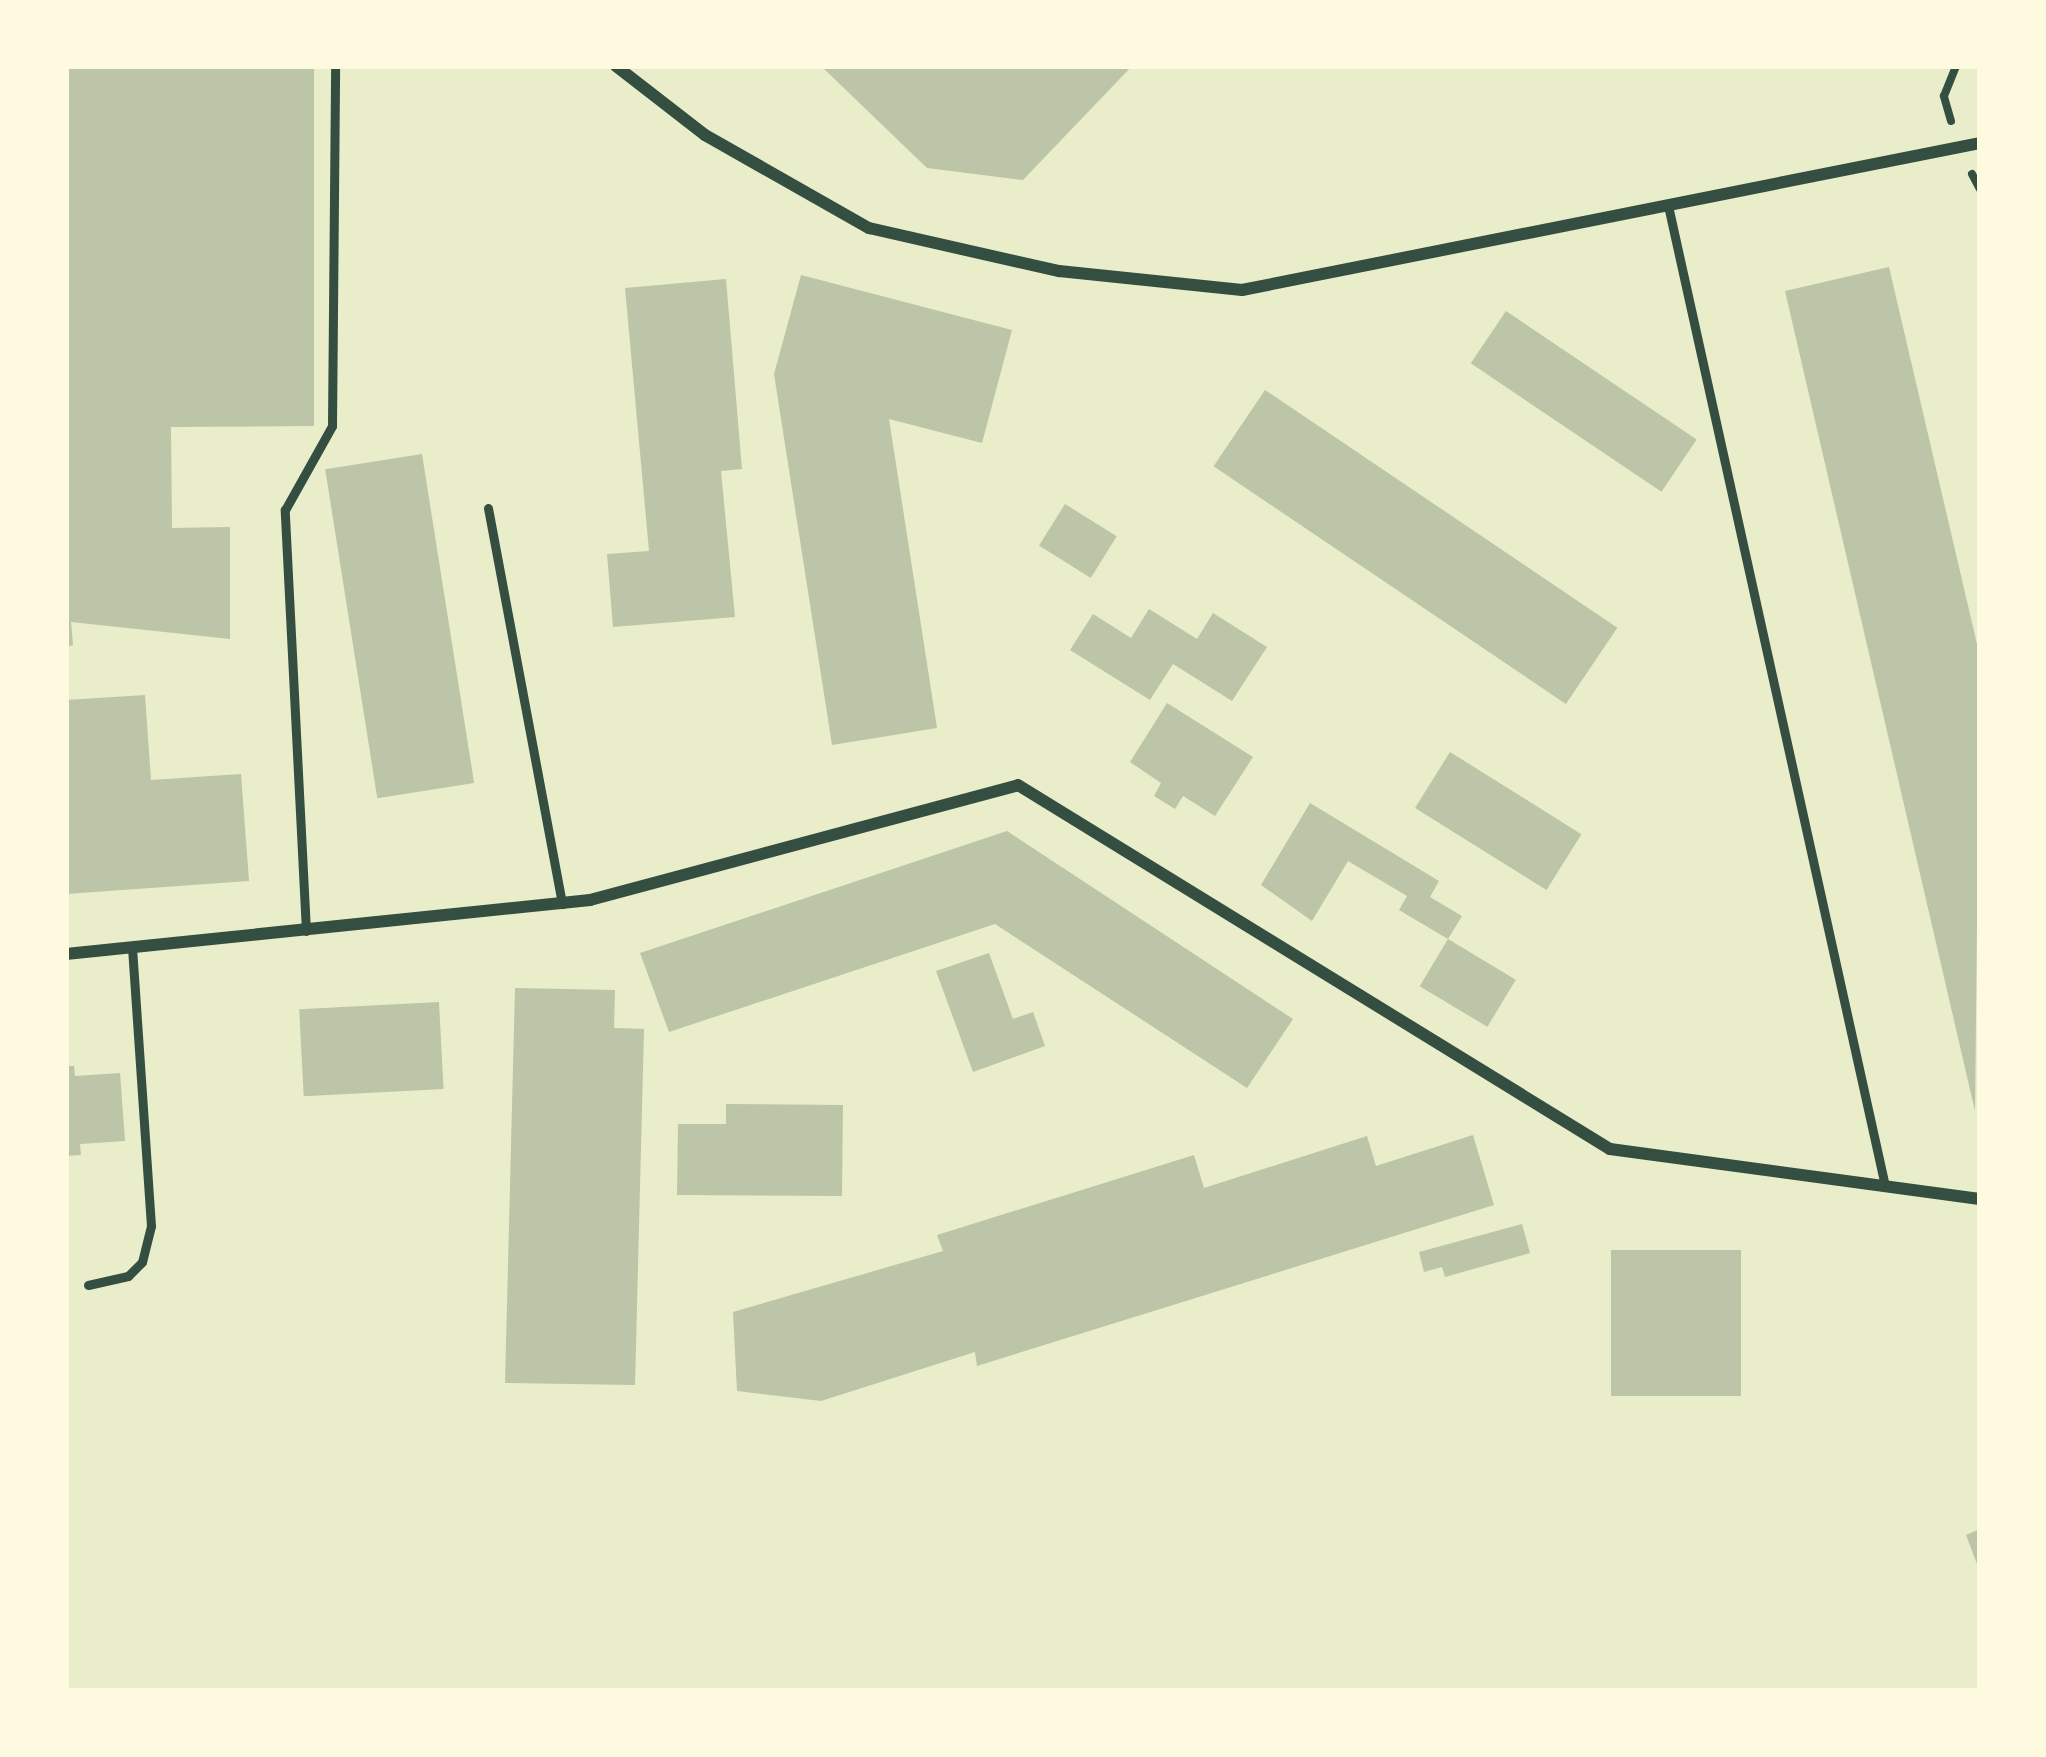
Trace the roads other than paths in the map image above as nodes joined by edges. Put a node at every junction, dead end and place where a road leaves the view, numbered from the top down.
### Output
1 (335, 66) edge
2 (616, 66) edge
3 (1980, 143) edge
4 (1670, 210) junction
5 (488, 508) dead end
6 (562, 904) junction
7 (306, 931) junction
8 (133, 950) junction
9 (66, 954) edge
10 (1885, 1186) junction
11 (1980, 1199) edge
12 (88, 1285) dead end

1 - 7 lane
2 - 4 street
3 - 4 street
4 - 10 lane
5 - 6 lane
6 - 7 street
6 - 10 street
7 - 8 street
8 - 9 street
8 - 12 lane
10 - 11 street

